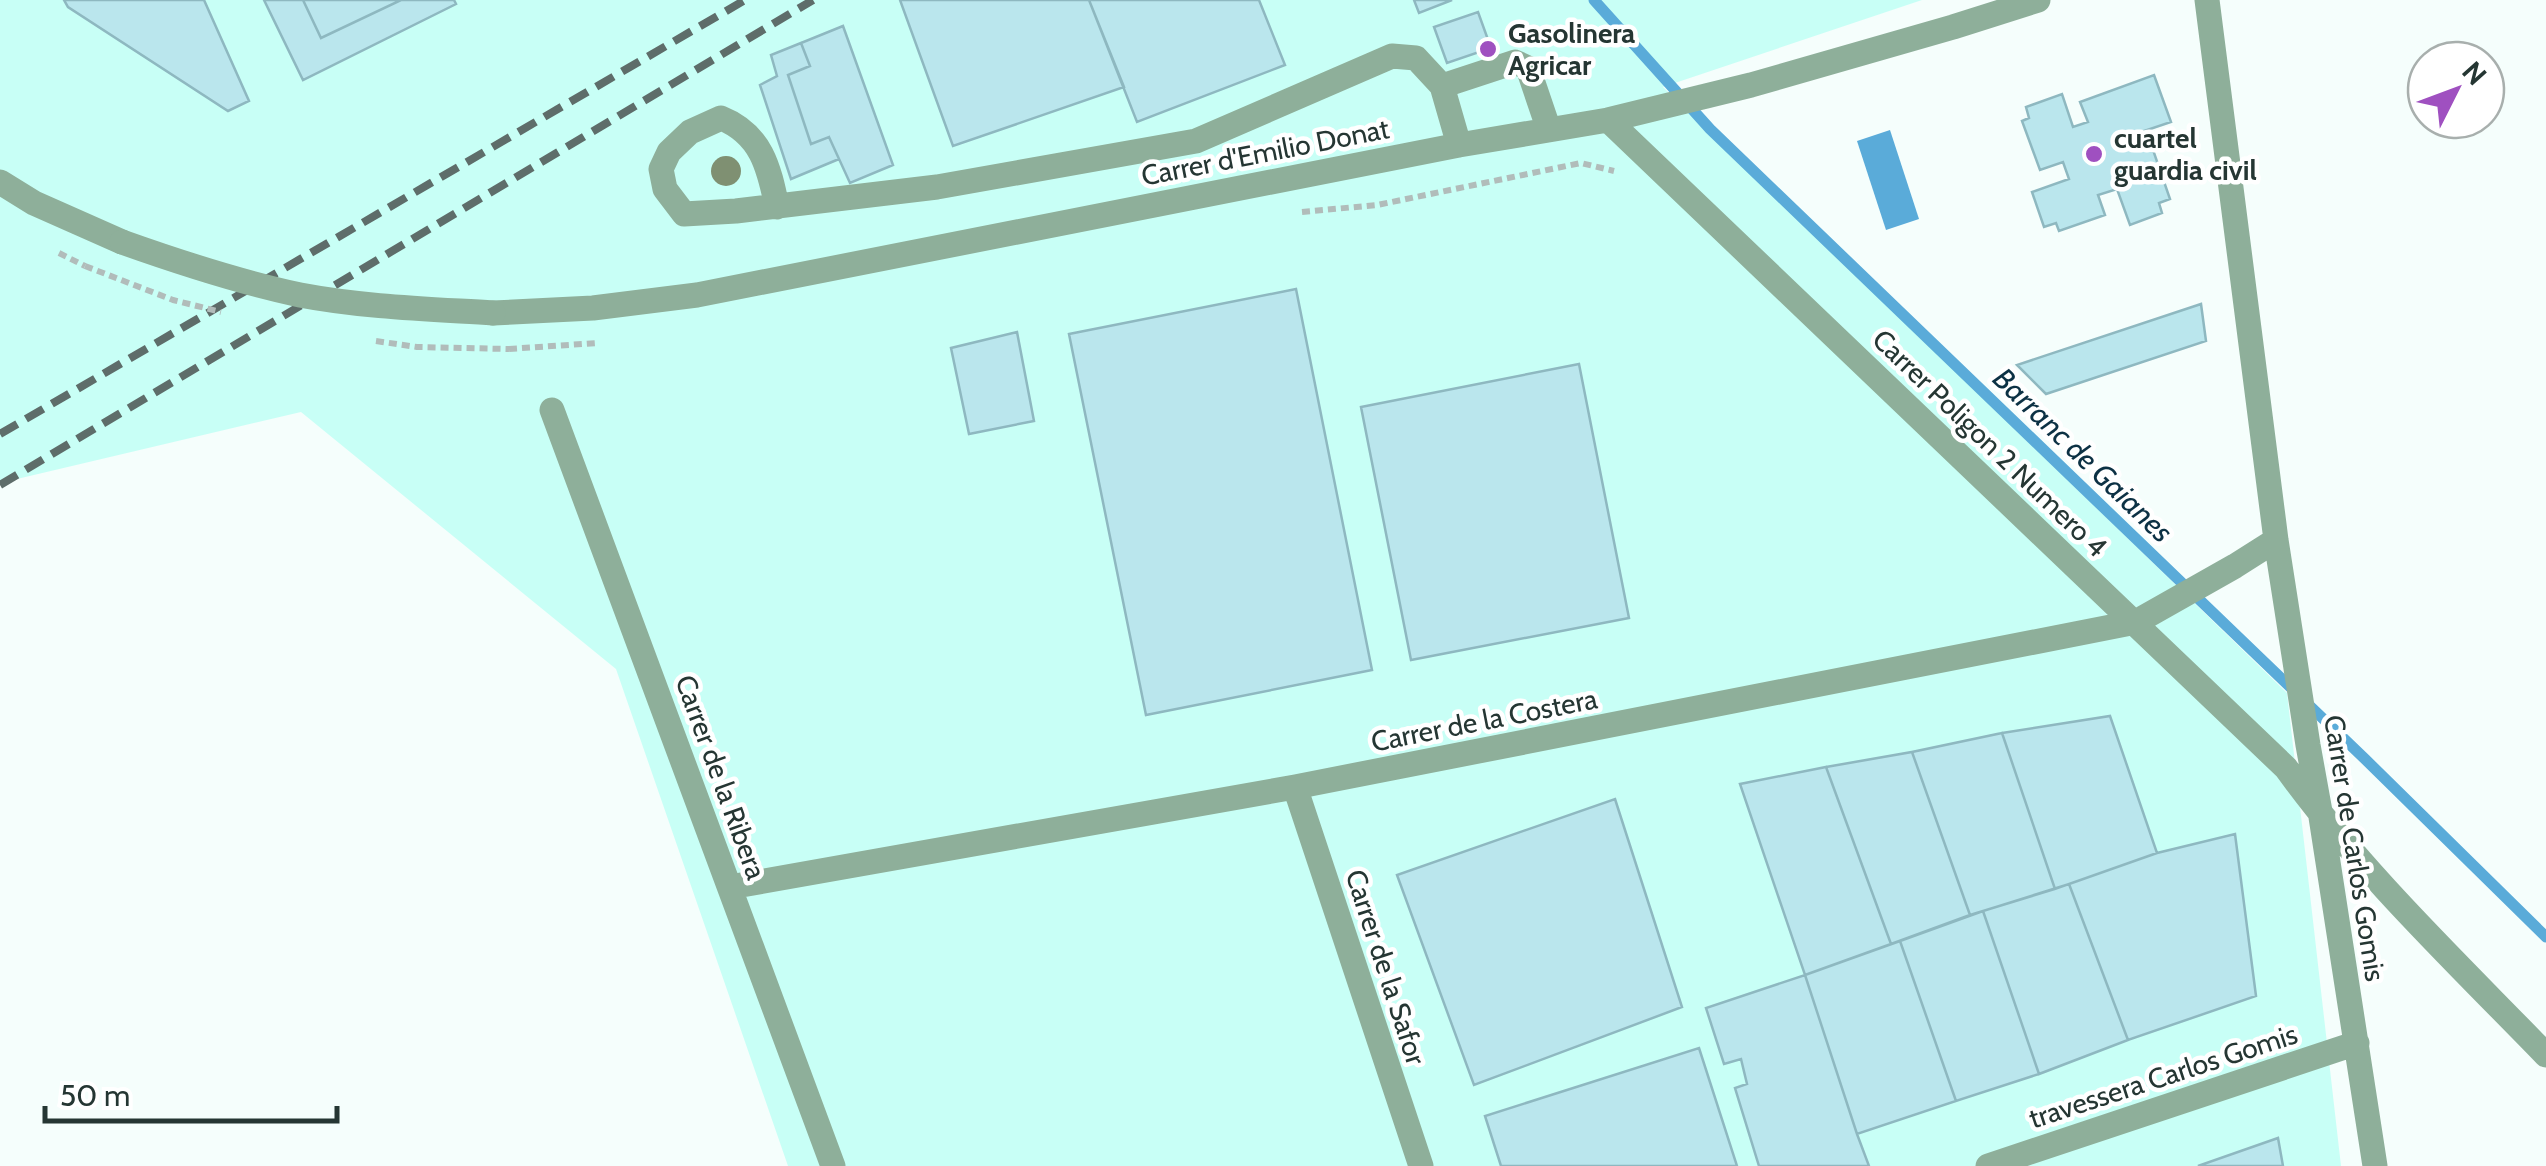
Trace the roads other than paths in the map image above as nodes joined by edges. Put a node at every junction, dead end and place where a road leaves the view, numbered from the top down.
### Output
1 (2038, 0) edge
2 (2207, 0) edge
3 (1442, 86) junction
4 (1608, 120) junction
5 (1549, 130) junction
6 (1459, 145) junction
7 (0, 182) edge
8 (777, 206) junction
9 (552, 410) dead end
10 (2276, 540) junction
11 (2147, 616) junction
12 (1295, 788) junction
13 (2322, 817) junction
14 (730, 886) junction
15 (2357, 1043) junction
16 (2546, 1054) edge
17 (833, 1166) edge
18 (1421, 1166) edge
19 (1988, 1166) edge
20 (2374, 1166) edge

1 - 4 street, Carrer d'Emilio Donat
2 - 10 street, Carrer de Carlos Gomis
3 - 5 street
3 - 6 street
3 - 8 street
4 - 5 street, Carrer d'Emilio Donat
4 - 11 street, Carrer Poligon 2 Numero 4
5 - 6 street, Carrer d'Emilio Donat
6 - 7 street, Carrer d'Emilio Donat, bridge
8 - 8 street
9 - 14 street, Carrer de la Ribera
10 - 11 street, Carrer de la Costera
10 - 13 street, Carrer de Carlos Gomis
11 - 12 street, Carrer de la Costera
11 - 13 street, Carrer Poligon 2 Numero 4
12 - 14 street, Carrer de la Costera
12 - 18 street, Carrer de la Safor
13 - 15 street, Carrer de Carlos Gomis
13 - 16 street, Carrer Poligon 2 Numero 4
14 - 17 street, Carrer de la Ribera
15 - 19 street, travessera Carlos Gomis
15 - 20 street, Carrer de Carlos Gomis

